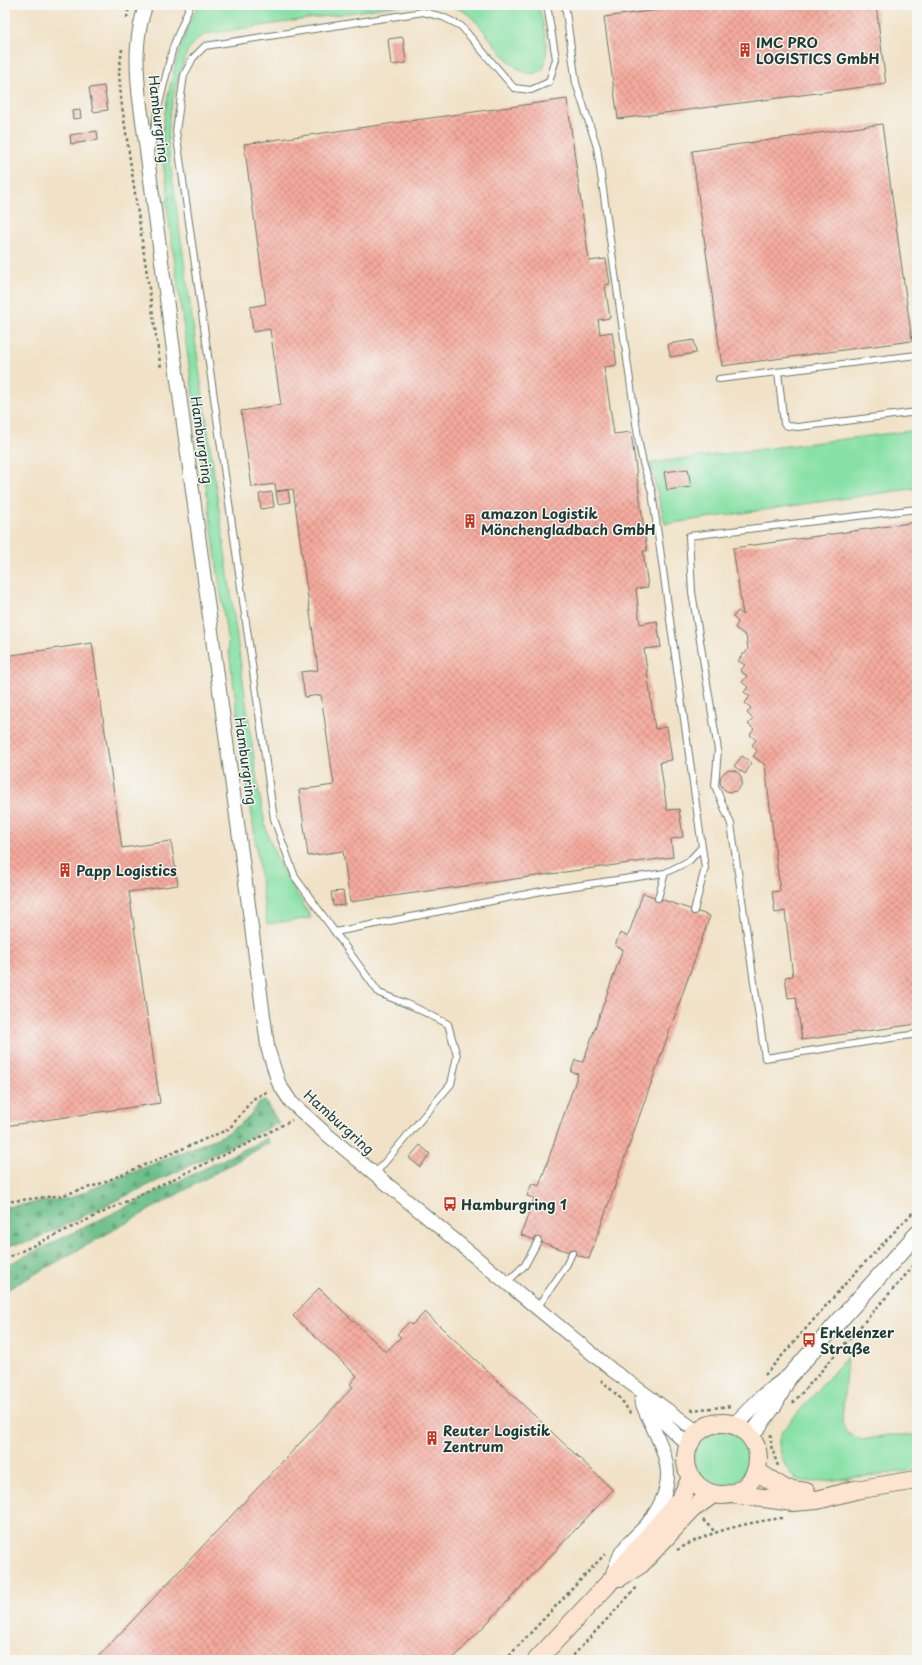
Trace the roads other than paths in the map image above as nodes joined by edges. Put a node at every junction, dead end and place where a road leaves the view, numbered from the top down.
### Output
1 (146, 5) edge
2 (190, 5) edge
3 (423, 5) edge
4 (547, 5) edge
5 (565, 5) edge
6 (423, 12) junction
7 (148, 161) junction
8 (917, 355) edge
9 (778, 372) junction
10 (720, 379) dead end
11 (917, 412) edge
12 (917, 509) edge
13 (702, 847) junction
14 (665, 873) junction
15 (658, 898) dead end
16 (694, 911) dead end
17 (335, 932) junction
18 (917, 1034) edge
19 (374, 1175) junction
20 (917, 1234) edge
21 (538, 1241) dead end
22 (572, 1253) dead end
23 (506, 1283) junction
24 (537, 1308) junction
25 (612, 1370) junction
26 (789, 1377) junction
27 (641, 1401) junction
28 (735, 1425) junction
29 (751, 1436) junction
30 (693, 1438) junction
31 (756, 1471) junction
32 (691, 1478) junction
33 (917, 1480) edge
34 (855, 1490) junction
35 (713, 1494) junction
36 (732, 1494) junction
37 (607, 1584) junction
38 (537, 1660) edge

1 - 7 street, Hamburgring
2 - 7 lane
3 - 6 lane
4 - 6 lane
5 - 13 lane
6 - 17 lane
7 - 19 street, Hamburgring
8 - 9 lane
9 - 10 lane
9 - 11 lane
12 - 18 lane
13 - 14 lane
13 - 16 lane
14 - 15 lane
14 - 17 lane
17 - 19 lane
19 - 23 street, Hamburgring
20 - 26 street
21 - 23 lane
22 - 24 lane
23 - 24 street, Hamburgring
24 - 25 street, Hamburgring
25 - 27 street
25 - 30 street
26 - 28 street
26 - 29 street
27 - 30 street
27 - 37 street
28 - 29 main road
28 - 30 main road
29 - 31 main road
30 - 32 main road
31 - 34 main road
31 - 36 main road
32 - 35 main road
32 - 37 main road
33 - 34 main road
34 - 36 main road
35 - 36 main road
35 - 37 main road
37 - 38 main road

